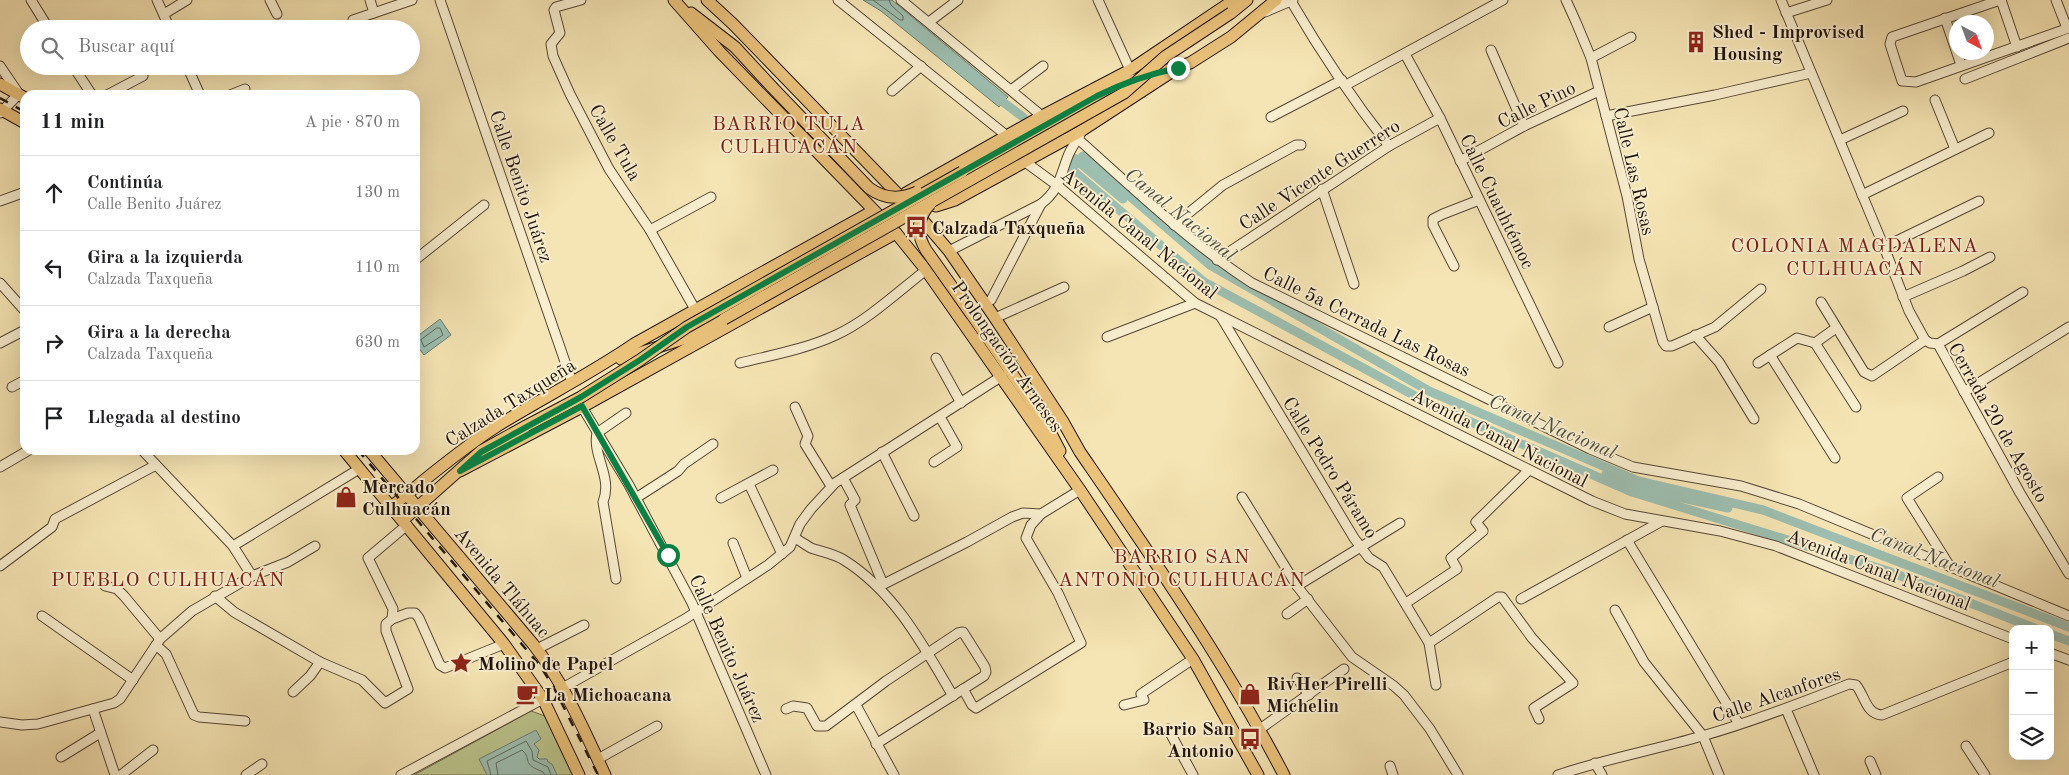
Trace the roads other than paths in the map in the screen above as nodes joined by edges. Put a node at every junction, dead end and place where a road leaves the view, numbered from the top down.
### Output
1 (31, 0) edge
2 (157, 0) edge
3 (187, 0) edge
4 (270, 0) edge
5 (370, 0) edge
6 (412, 0) edge
7 (440, 0) edge
8 (582, 0) edge
9 (707, 0) edge
10 (838, 0) edge
11 (901, 0) edge
12 (958, 0) edge
13 (1098, 0) edge
14 (1234, 0) edge
15 (1247, 0) edge
16 (1276, 0) edge
17 (1292, 0) edge
18 (1502, 0) edge
19 (1566, 0) edge
20 (1781, 0) edge
21 (1827, 0) edge
22 (2001, 0) edge
23 (2056, 0) edge
24 (675, 1) edge
25 (374, 13) junction
26 (1786, 13) junction
27 (164, 14) junction
28 (277, 14) dead end
29 (1260, 14) junction
30 (1945, 18) junction
31 (43, 20) edge
32 (166, 20) edge
33 (352, 20) dead end
34 (929, 22) junction
35 (2068, 28) edge
36 (1630, 36) dead end
37 (2069, 38) edge
38 (2016, 47) junction
39 (1491, 50) dead end
40 (1404, 54) junction
41 (1590, 58) junction
42 (0, 66) edge
43 (921, 66) junction
44 (1043, 66) dead end
45 (1961, 66) junction
46 (1178, 68) junction
47 (1130, 70) junction
48 (1811, 73) junction
49 (79, 75) edge
50 (191, 75) edge
51 (143, 76) dead end
52 (1965, 80) dead end
53 (1344, 82) junction
54 (0, 84) edge
55 (89, 90) edge
56 (116, 90) edge
57 (198, 90) edge
58 (1011, 90) junction
59 (892, 91) dead end
60 (1599, 91) junction
61 (20, 93) edge
62 (20, 95) edge
63 (20, 97) edge
64 (1935, 100) dead end
65 (1, 111) edge
66 (1903, 111) dead end
67 (1042, 116) junction
68 (1606, 116) junction
69 (1271, 117) dead end
70 (1440, 118) junction
71 (20, 120) edge
72 (1524, 126) junction
73 (1989, 132) dead end
74 (1080, 135) junction
75 (1007, 136) junction
76 (1840, 140) junction
77 (1301, 145) dead end
78 (1389, 146) junction
79 (1955, 149) junction
80 (1024, 161) junction
81 (1460, 161) junction
82 (962, 172) junction
83 (942, 173) junction
84 (1058, 186) junction
85 (1322, 189) junction
86 (20, 194) edge
87 (1862, 195) junction
88 (900, 196) junction
89 (711, 197) dead end
90 (935, 199) junction
91 (955, 200) junction
92 (1479, 200) junction
93 (0, 201) edge
94 (1979, 201) dead end
95 (1041, 204) junction
96 (484, 205) dead end
97 (873, 211) junction
98 (920, 217) junction
99 (1174, 225) junction
100 (840, 229) junction
101 (650, 230) junction
102 (896, 234) junction
103 (1884, 247) junction
104 (949, 251) junction
105 (858, 255) junction
106 (420, 256) edge
107 (1990, 257) dead end
108 (1217, 260) junction
109 (1454, 266) dead end
110 (926, 270) junction
111 (0, 283) edge
112 (1354, 284) dead end
113 (1064, 287) dead end
114 (1761, 289) dead end
115 (2022, 292) dead end
116 (1903, 297) junction
117 (991, 300) dead end
118 (1821, 302) dead end
119 (1195, 303) junction
120 (20, 305) edge
121 (1652, 307) junction
122 (696, 311) junction
123 (1220, 317) junction
124 (995, 318) junction
125 (1608, 327) dead end
126 (2069, 327) edge
127 (1836, 328) junction
128 (20, 332) edge
129 (1695, 335) junction
130 (1107, 337) dead end
131 (1925, 340) junction
132 (0, 342) edge
133 (1815, 343) junction
134 (1938, 344) junction
135 (1770, 354) junction
136 (936, 358) dead end
137 (740, 363) dead end
138 (1558, 363) dead end
139 (1758, 363) dead end
140 (601, 367) junction
141 (1002, 376) junction
142 (20, 382) edge
143 (572, 382) junction
144 (12, 386) dead end
145 (1964, 392) junction
146 (961, 403) junction
147 (582, 406) junction
148 (795, 407) dead end
149 (1856, 407) dead end
150 (626, 413) dead end
151 (940, 417) junction
152 (1754, 419) dead end
153 (597, 433) junction
154 (713, 444) dead end
155 (882, 452) junction
156 (20, 455) edge
157 (147, 455) edge
158 (348, 455) edge
159 (373, 455) edge
160 (1835, 458) dead end
161 (934, 462) dead end
162 (156, 465) junction
163 (0, 467) edge
164 (359, 469) junction
165 (773, 470) dead end
166 (1529, 470) junction
167 (460, 471) junction
168 (1070, 475) junction
169 (1938, 477) dead end
170 (843, 478) junction
171 (749, 484) junction
172 (831, 486) junction
173 (1080, 490) junction
174 (407, 495) junction
175 (636, 498) junction
176 (721, 498) dead end
177 (1242, 498) dead end
178 (392, 507) junction
179 (418, 508) junction
180 (1041, 514) junction
181 (914, 516) dead end
182 (1662, 521) junction
183 (405, 523) junction
184 (1400, 523) dead end
185 (795, 538) junction
186 (1628, 540) junction
187 (734, 543) dead end
188 (233, 546) junction
189 (315, 546) dead end
190 (1360, 546) junction
191 (782, 554) junction
192 (0, 566) edge
193 (1949, 566) junction
194 (2068, 572) edge
195 (252, 576) junction
196 (747, 578) junction
197 (616, 579) dead end
198 (105, 586) dead end
199 (880, 586) junction
200 (1297, 586) junction
201 (215, 596) junction
202 (1308, 599) junction
203 (1521, 599) dead end
204 (1406, 603) junction
205 (1615, 610) dead end
206 (696, 612) junction
207 (1287, 614) dead end
208 (42, 616) dead end
209 (2069, 616) edge
210 (392, 619) junction
211 (584, 624) dead end
212 (2009, 637) edge
213 (158, 642) junction
214 (1429, 643) junction
215 (504, 644) junction
216 (537, 649) junction
217 (927, 653) junction
218 (2054, 654) edge
219 (1193, 659) junction
220 (2069, 660) edge
221 (320, 662) junction
222 (2009, 664) edge
223 (1344, 668) dead end
224 (1297, 678) dead end
225 (133, 680) junction
226 (1436, 684) dead end
227 (562, 687) junction
228 (963, 689) junction
229 (293, 692) dead end
230 (1309, 695) junction
231 (953, 696) junction
232 (543, 699) junction
233 (856, 705) junction
234 (1124, 705) dead end
235 (93, 708) junction
236 (786, 709) dead end
237 (1786, 709) junction
238 (1539, 719) dead end
239 (245, 721) dead end
240 (0, 722) edge
241 (1740, 724) junction
242 (657, 726) dead end
243 (1168, 729) dead end
244 (1260, 729) junction
245 (100, 733) junction
246 (1703, 736) junction
247 (876, 744) junction
248 (1966, 746) dead end
249 (153, 750) dead end
250 (61, 757) dead end
251 (598, 759) junction
252 (1870, 761) dead end
253 (1595, 763) junction
254 (262, 764) dead end
255 (115, 775) edge
256 (121, 775) edge
257 (246, 775) edge
258 (401, 775) edge
259 (578, 775) edge
260 (605, 775) edge
261 (766, 775) edge
262 (894, 775) edge
263 (1193, 775) edge
264 (1258, 775) edge
265 (1284, 775) edge
266 (1458, 775) edge
267 (1558, 775) edge
268 (1602, 775) edge
269 (1719, 775) edge
270 (1814, 775) edge
271 (1876, 775) edge
272 (1985, 775) edge

1 - 31 street
2 - 27 street
3 - 27 street
4 - 28 street
5 - 25 street
6 - 25 street
7 - 143 street, Calle Benito Juárez
8 - 101 street, Calle Tula
9 - 88 main road, Prolongación Arneses
10 - 43 street
11 - 34 street
12 - 34 street
13 - 47 street
14 - 47 main road
15 - 90 main road, Calzada Taxqueña, bridge
16 - 29 main road, Calzada Taxqueña
17 - 29 street
17 - 53 street
18 - 40 street
19 - 41 street, Calle Las Rosas
20 - 26 street, Cerrada 20 de Agosto
21 - 26 street
22 - 30 street
22 - 38 street
23 - 35 street
24 - 82 main road, bridge
24 - 97 main road, Prolongación Arneses
25 - 33 street
26 - 48 street, Cerrada 20 de Agosto
27 - 32 street
29 - 46 main road, Calzada Taxqueña
30 - 45 street
30 - 45 street
34 - 58 street
35 - 38 street
36 - 41 street
37 - 52 street
38 - 45 street
39 - 72 street
40 - 53 street
40 - 70 street, Calle Cuauhtémoc
41 - 60 street, Calle Las Rosas
42 - 61 street
43 - 59 street
43 - 75 street
44 - 58 street
46 - 74 main road, Calzada Taxqueña
46 - 82 main road, Calzada Taxqueña
47 - 67 main road
48 - 68 street
48 - 76 street, Cerrada 20 de Agosto
49 - 55 street
50 - 57 street
51 - 56 street
53 - 69 street
53 - 78 street
54 - 62 main road
58 - 67 street
60 - 68 street, Calle Las Rosas
60 - 72 street, Calle Pino
63 - 65 street
64 - 79 street
65 - 71 main road
66 - 76 street
67 - 75 main road
68 - 121 street, Calle Las Rosas
70 - 78 street, Calle Vicente Guerrero
70 - 81 street, Calle Cuauhtémoc
72 - 81 street, Calle Pino
73 - 79 street
74 - 80 main road, Calzada Taxqueña
74 - 84 street
74 - 99 street, Calle 5a Cerrada Las Rosas
75 - 83 main road
76 - 87 street, Cerrada 20 de Agosto
77 - 99 street
78 - 85 street, Calle Vicente Guerrero
79 - 87 street
80 - 84 street, Avenida Canal Nacional
80 - 91 main road, Calzada Taxqueña
81 - 92 street, Calle Cuauhtémoc
82 - 167 main road, Calzada Taxqueña, bridge
83 - 88 main road
83 - 91 main road
84 - 95 street
84 - 119 street, Avenida Canal Nacional
85 - 108 street, Calle Vicente Guerrero
85 - 112 street
86 - 93 street
87 - 103 street, Cerrada 20 de Agosto
88 - 98 main road, Prolongación Arneses
89 - 101 street
90 - 140 main road, Calzada Taxqueña, bridge
90 - 168 main road, bridge
91 - 98 main road, Calzada Taxqueña
92 - 109 street
92 - 138 street, Calle Cuauhtémoc
94 - 103 street
95 - 104 street
95 - 117 street
96 - 106 street
97 - 100 main road, Calzada Taxqueña
97 - 102 main road, Prolongación Arneses
98 - 104 main road, Prolongación Arneses
99 - 108 street, Calle 5a Cerrada Las Rosas
100 - 105 main road
100 - 122 main road, Calzada Taxqueña
101 - 122 street, Calle Tula
102 - 105 main road, Calzada Taxqueña
102 - 110 main road, Prolongación Arneses
103 - 116 street, Cerrada 20 de Agosto
104 - 124 main road, Prolongación Arneses
105 - 147 main road, Calzada Taxqueña
107 - 116 street
108 - 193 street, Calle 5a Cerrada Las Rosas
110 - 137 street
110 - 141 main road, Prolongación Arneses
111 - 120 street
113 - 124 street
114 - 129 street
115 - 134 street
116 - 131 street, Cerrada 20 de Agosto
118 - 127 street
119 - 123 street, Avenida Canal Nacional
119 - 130 street
121 - 125 street
121 - 129 street, Calle Las Rosas
122 - 140 main road, Calzada Taxqueña
123 - 166 street, Avenida Canal Nacional
123 - 190 street, Calle Pedro Páramo
124 - 244 main road, Prolongación Arneses
126 - 145 street
127 - 131 street
127 - 133 street
128 - 132 street
129 - 152 street
131 - 134 street, Cerrada 20 de Agosto
133 - 135 street
133 - 149 street
134 - 145 street, Cerrada 20 de Agosto
135 - 139 street
135 - 160 street
136 - 146 street
140 - 143 main road, Calzada Taxqueña
141 - 146 street
141 - 168 main road, Prolongación Arneses
142 - 144 street
143 - 174 main road, Calzada Taxqueña
145 - 194 street, Cerrada 20 de Agosto
146 - 151 street
147 - 153 street, Calle Benito Juárez
147 - 167 main road, Calzada Taxqueña
148 - 172 street
150 - 153 street
151 - 155 street
151 - 161 street
153 - 175 street, Calle Benito Juárez
153 - 197 street
154 - 175 street
155 - 170 street
155 - 181 street
156 - 163 street
157 - 162 street
158 - 164 main road, Avenida Tláhuac
159 - 174 main road, Avenida Tláhuac
162 - 188 street
162 - 192 street
164 - 178 main road, Avenida Tláhuac
164 - 188 street
165 - 171 street
166 - 182 street, Avenida Canal Nacional
166 - 204 street
167 - 179 main road, Calzada Taxqueña
168 - 173 main road, Prolongación Arneses
169 - 193 street
170 - 172 street
170 - 199 street
171 - 176 street
171 - 191 street
172 - 185 street
173 - 180 street
173 - 219 main road, Prolongación Arneses
174 - 178 main road, Calzada Taxqueña
174 - 179 main road, Avenida Tláhuac
175 - 206 street, Calle Benito Juárez
177 - 200 street
178 - 183 main road, Avenida Tláhuac
179 - 183 main road, Calzada Taxqueña
179 - 216 main road, Avenida Tláhuac
180 - 199 street
180 - 228 street
182 - 186 street
182 - 212 street, Avenida Canal Nacional
183 - 210 street
183 - 215 main road, Avenida Tláhuac
184 - 190 street
185 - 191 street
185 - 199 street
186 - 203 street
186 - 241 street
187 - 196 street
188 - 195 street
189 - 195 street
190 - 200 street
190 - 204 street, Calle Pedro Páramo
191 - 196 street
193 - 209 street, Calle 5a Cerrada Las Rosas
195 - 201 street
196 - 206 street
198 - 213 street
199 - 217 street
200 - 202 street
201 - 213 street
201 - 221 street
202 - 207 street
202 - 266 street
204 - 214 street, Calle Pedro Páramo
205 - 246 street
206 - 227 street
206 - 261 street, Calle Benito Juárez
208 - 225 street
210 - 215 street
210 - 221 street
211 - 216 street
213 - 225 street
213 - 239 street
214 - 226 street, Calle Pedro Páramo
214 - 238 street
215 - 232 main road, Avenida Tláhuac
216 - 227 main road, Avenida Tláhuac
217 - 228 street
217 - 231 street
217 - 233 street
218 - 220 street
219 - 234 street
219 - 264 main road, Prolongación Arneses
221 - 229 street
222 - 237 street, Calle Alcanfores
223 - 230 street
224 - 230 street
225 - 235 street
227 - 232 street
227 - 251 main road, Avenida Tláhuac
228 - 231 street
230 - 244 street
231 - 247 street
232 - 258 street
232 - 259 main road, Avenida Tláhuac
233 - 236 street
233 - 247 street
235 - 240 street
235 - 245 street
237 - 241 street, Calle Alcanfores
237 - 270 street
241 - 246 street, Calle Alcanfores
242 - 251 street
243 - 263 street
244 - 265 main road, Prolongación Arneses
245 - 250 street
245 - 255 street
246 - 253 street, Calle Alcanfores
246 - 269 street
247 - 262 street
248 - 272 street
249 - 256 street
251 - 260 main road, Avenida Tláhuac
252 - 271 street
253 - 267 street, Calle Alcanfores
253 - 268 street
254 - 257 street

